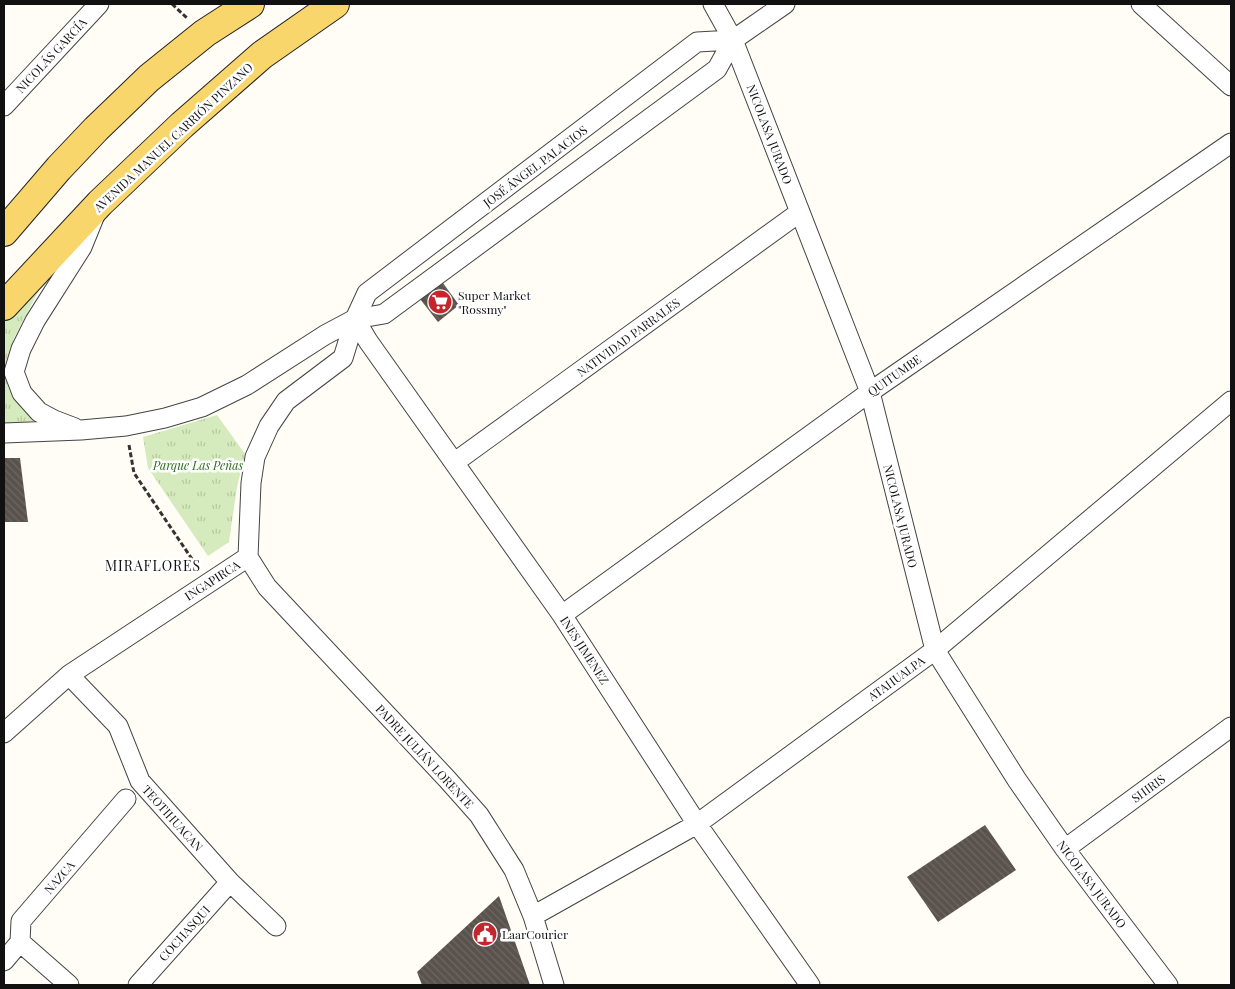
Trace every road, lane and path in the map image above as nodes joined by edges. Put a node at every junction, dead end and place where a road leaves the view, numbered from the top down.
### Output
1 (99, 4) edge
2 (250, 4) edge
3 (336, 4) edge
4 (712, 4) edge
5 (785, 4) edge
6 (1141, 4) edge
7 (733, 40) junction
8 (1231, 86) edge
9 (4, 106) edge
10 (1231, 143) edge
11 (100, 203) junction
12 (800, 212) junction
13 (4, 232) edge
14 (4, 306) edge
15 (355, 319) junction
16 (870, 392) junction
17 (1231, 401) edge
18 (126, 426) junction
19 (80, 430) junction
20 (4, 433) edge
21 (455, 462) junction
22 (248, 557) junction
23 (208, 583) junction
24 (562, 614) junction
25 (935, 650) junction
26 (69, 674) junction
27 (1231, 726) edge
28 (4, 733) edge
29 (126, 798) dead end
30 (697, 824) junction
31 (1065, 849) junction
32 (230, 882) junction
33 (533, 916) junction
34 (276, 926) dead end
35 (20, 942) junction
36 (4, 961) edge
37 (69, 985) edge
38 (138, 985) edge
39 (554, 985) edge
40 (810, 985) edge
41 (1168, 985) edge

1 - 9 street, NICOLÁS GARCÍA
2 - 13 main road
3 - 11 main road, AVENIDA MANUEL CARRIÓN PINZANO
4 - 7 street, NICOLASA JURADO
5 - 7 street
6 - 8 street
7 - 12 street, NICOLASA JURADO
7 - 15 street
7 - 15 street, JOSÉ ÁNGEL PALACIOS
10 - 16 street, QUITUMBE
11 - 14 main road, AVENIDA MANUEL CARRIÓN PINZANO
11 - 19 street
12 - 16 street, NICOLASA JURADO
12 - 21 street, NATIVIDAD PARRALES
15 - 18 street
15 - 21 street, INES JIMENEZ
15 - 22 street, INGAPIRCA
16 - 24 street, QUITUMBE
16 - 25 street, NICOLASA JURADO
17 - 25 street, ATAHUALPA
18 - 19 street
18 - 23 path
19 - 20 street
21 - 24 street, INES JIMENEZ
22 - 23 street, INGAPIRCA
22 - 33 street, PADRE JULIÁN LORENTE
23 - 26 street, INGAPIRCA
24 - 30 street, INES JIMENEZ
25 - 30 street, ATAHUALPA
25 - 31 street, NICOLASA JURADO
26 - 28 street, INGAPIRCA
26 - 32 street, TEOTIHUACAN
27 - 31 street, SHIRIS
29 - 35 street, NAZCA
30 - 33 street, ATAHUALPA
30 - 40 street, INES JIMENEZ
31 - 41 street, NICOLASA JURADO
32 - 34 street, TEOTIHUACAN
32 - 38 street, COCHASQUI
33 - 39 street, PADRE JULIÁN LORENTE
35 - 36 street
35 - 37 street

